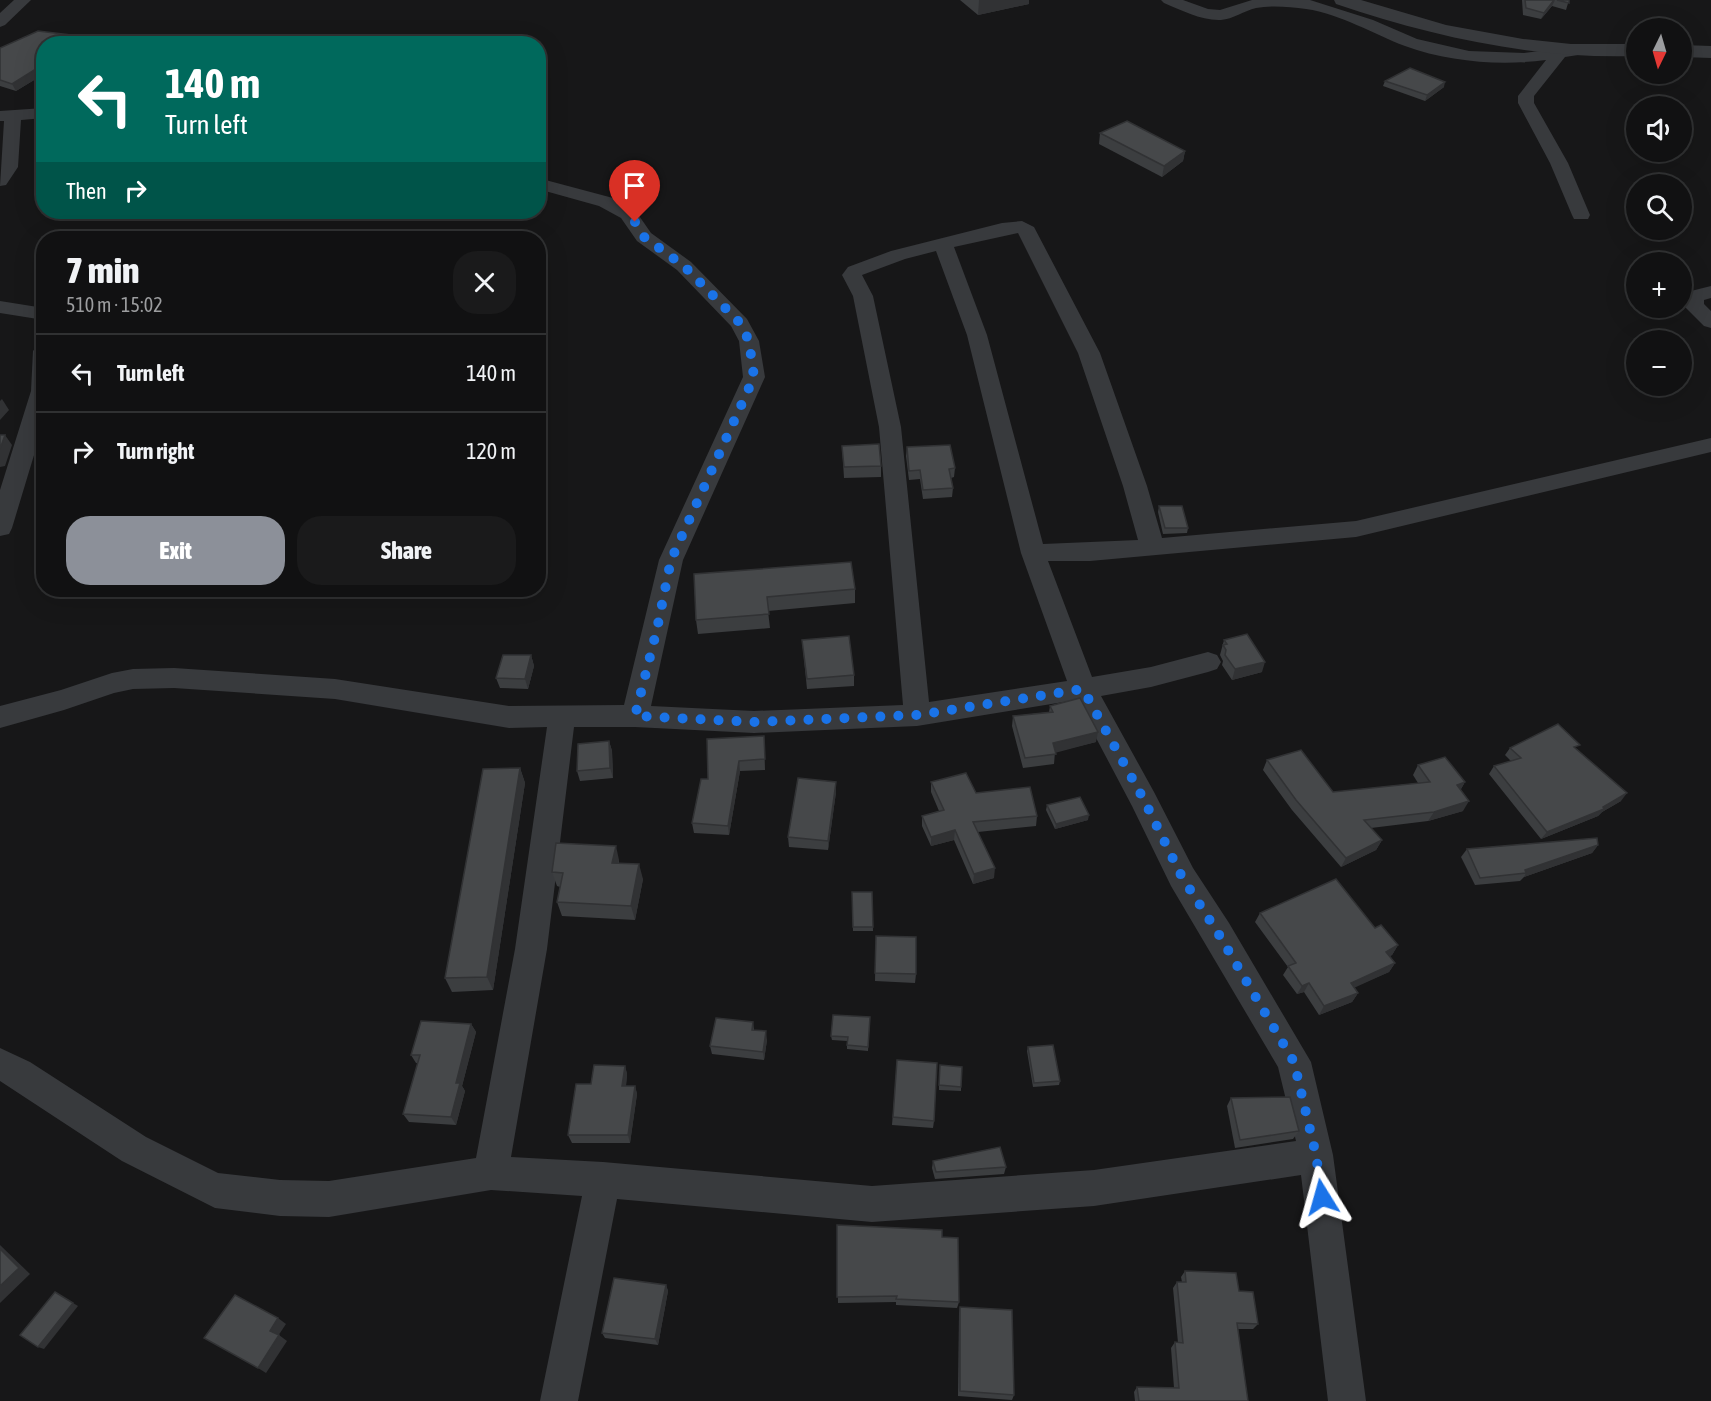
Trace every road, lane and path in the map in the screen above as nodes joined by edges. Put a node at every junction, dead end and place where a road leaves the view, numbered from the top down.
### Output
1 (23, 0) edge
2 (1169, 0) edge
3 (1343, 0) edge
4 (0, 22) edge
5 (1585, 50) junction
6 (1626, 50) edge
7 (1692, 51) edge
8 (1711, 52) edge
9 (1559, 54) junction
10 (36, 113) edge
11 (6, 115) edge
12 (0, 181) edge
13 (546, 185) edge
14 (1581, 215) dead end
15 (943, 244) junction
16 (1711, 292) edge
17 (0, 307) edge
18 (36, 313) edge
19 (1711, 322) edge
20 (36, 411) edge
21 (1711, 446) edge
22 (0, 528) edge
23 (1152, 547) junction
24 (1033, 553) junction
25 (1208, 662) dead end
26 (1083, 689) junction
27 (918, 715) junction
28 (635, 716) junction
29 (0, 717) edge
30 (562, 717) junction
31 (0, 1064) edge
32 (1316, 1155) junction
33 (491, 1173) junction
34 (603, 1180) junction
35 (559, 1401) edge
36 (1347, 1401) edge

1 - 4 street
2 - 9 street
3 - 5 street
5 - 6 street
5 - 9 street
7 - 8 street
9 - 14 street
10 - 11 street
11 - 12 street
13 - 28 street
15 - 23 street
15 - 24 street
15 - 27 street
16 - 19 street
17 - 18 street
20 - 22 street
21 - 23 street
23 - 24 street
24 - 26 street
25 - 26 street
26 - 27 street
26 - 32 street
27 - 28 street
28 - 30 street
29 - 30 street
30 - 33 street
31 - 33 street
32 - 34 street
32 - 36 street
33 - 34 street
34 - 35 street

